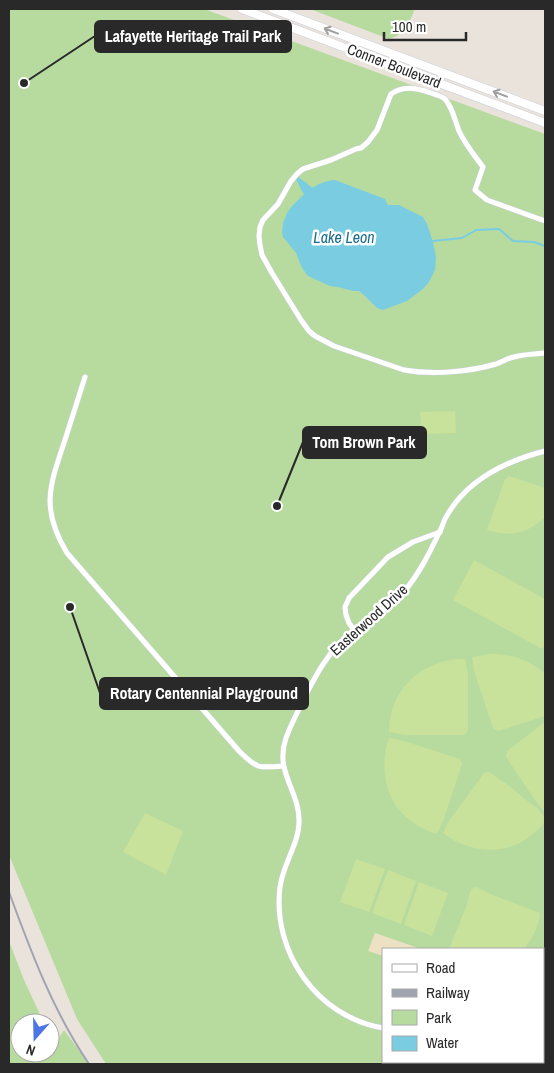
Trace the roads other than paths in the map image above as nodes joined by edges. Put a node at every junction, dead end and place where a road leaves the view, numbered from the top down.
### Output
1 (242, 9) edge
2 (273, 9) edge
3 (527, 104) junction
4 (545, 111) edge
5 (524, 115) junction
6 (545, 123) edge
7 (545, 221) edge
8 (545, 353) edge
9 (85, 377) dead end
10 (545, 451) edge
11 (440, 532) junction
12 (354, 630) junction
13 (283, 766) junction
14 (382, 1028) edge

1 - 5 main road, Conner Boulevard
3 -> 2 main road, Conner Boulevard
3 - 4 main road, Conner Boulevard
3 - 5 main road
5 - 6 main road, Conner Boulevard
7 - 8 street
9 - 13 street
10 - 11 street, Easterwood Drive
11 - 12 street, Easterwood Drive
11 - 12 street
12 - 13 street, Easterwood Drive
13 - 14 street, Easterwood Drive

